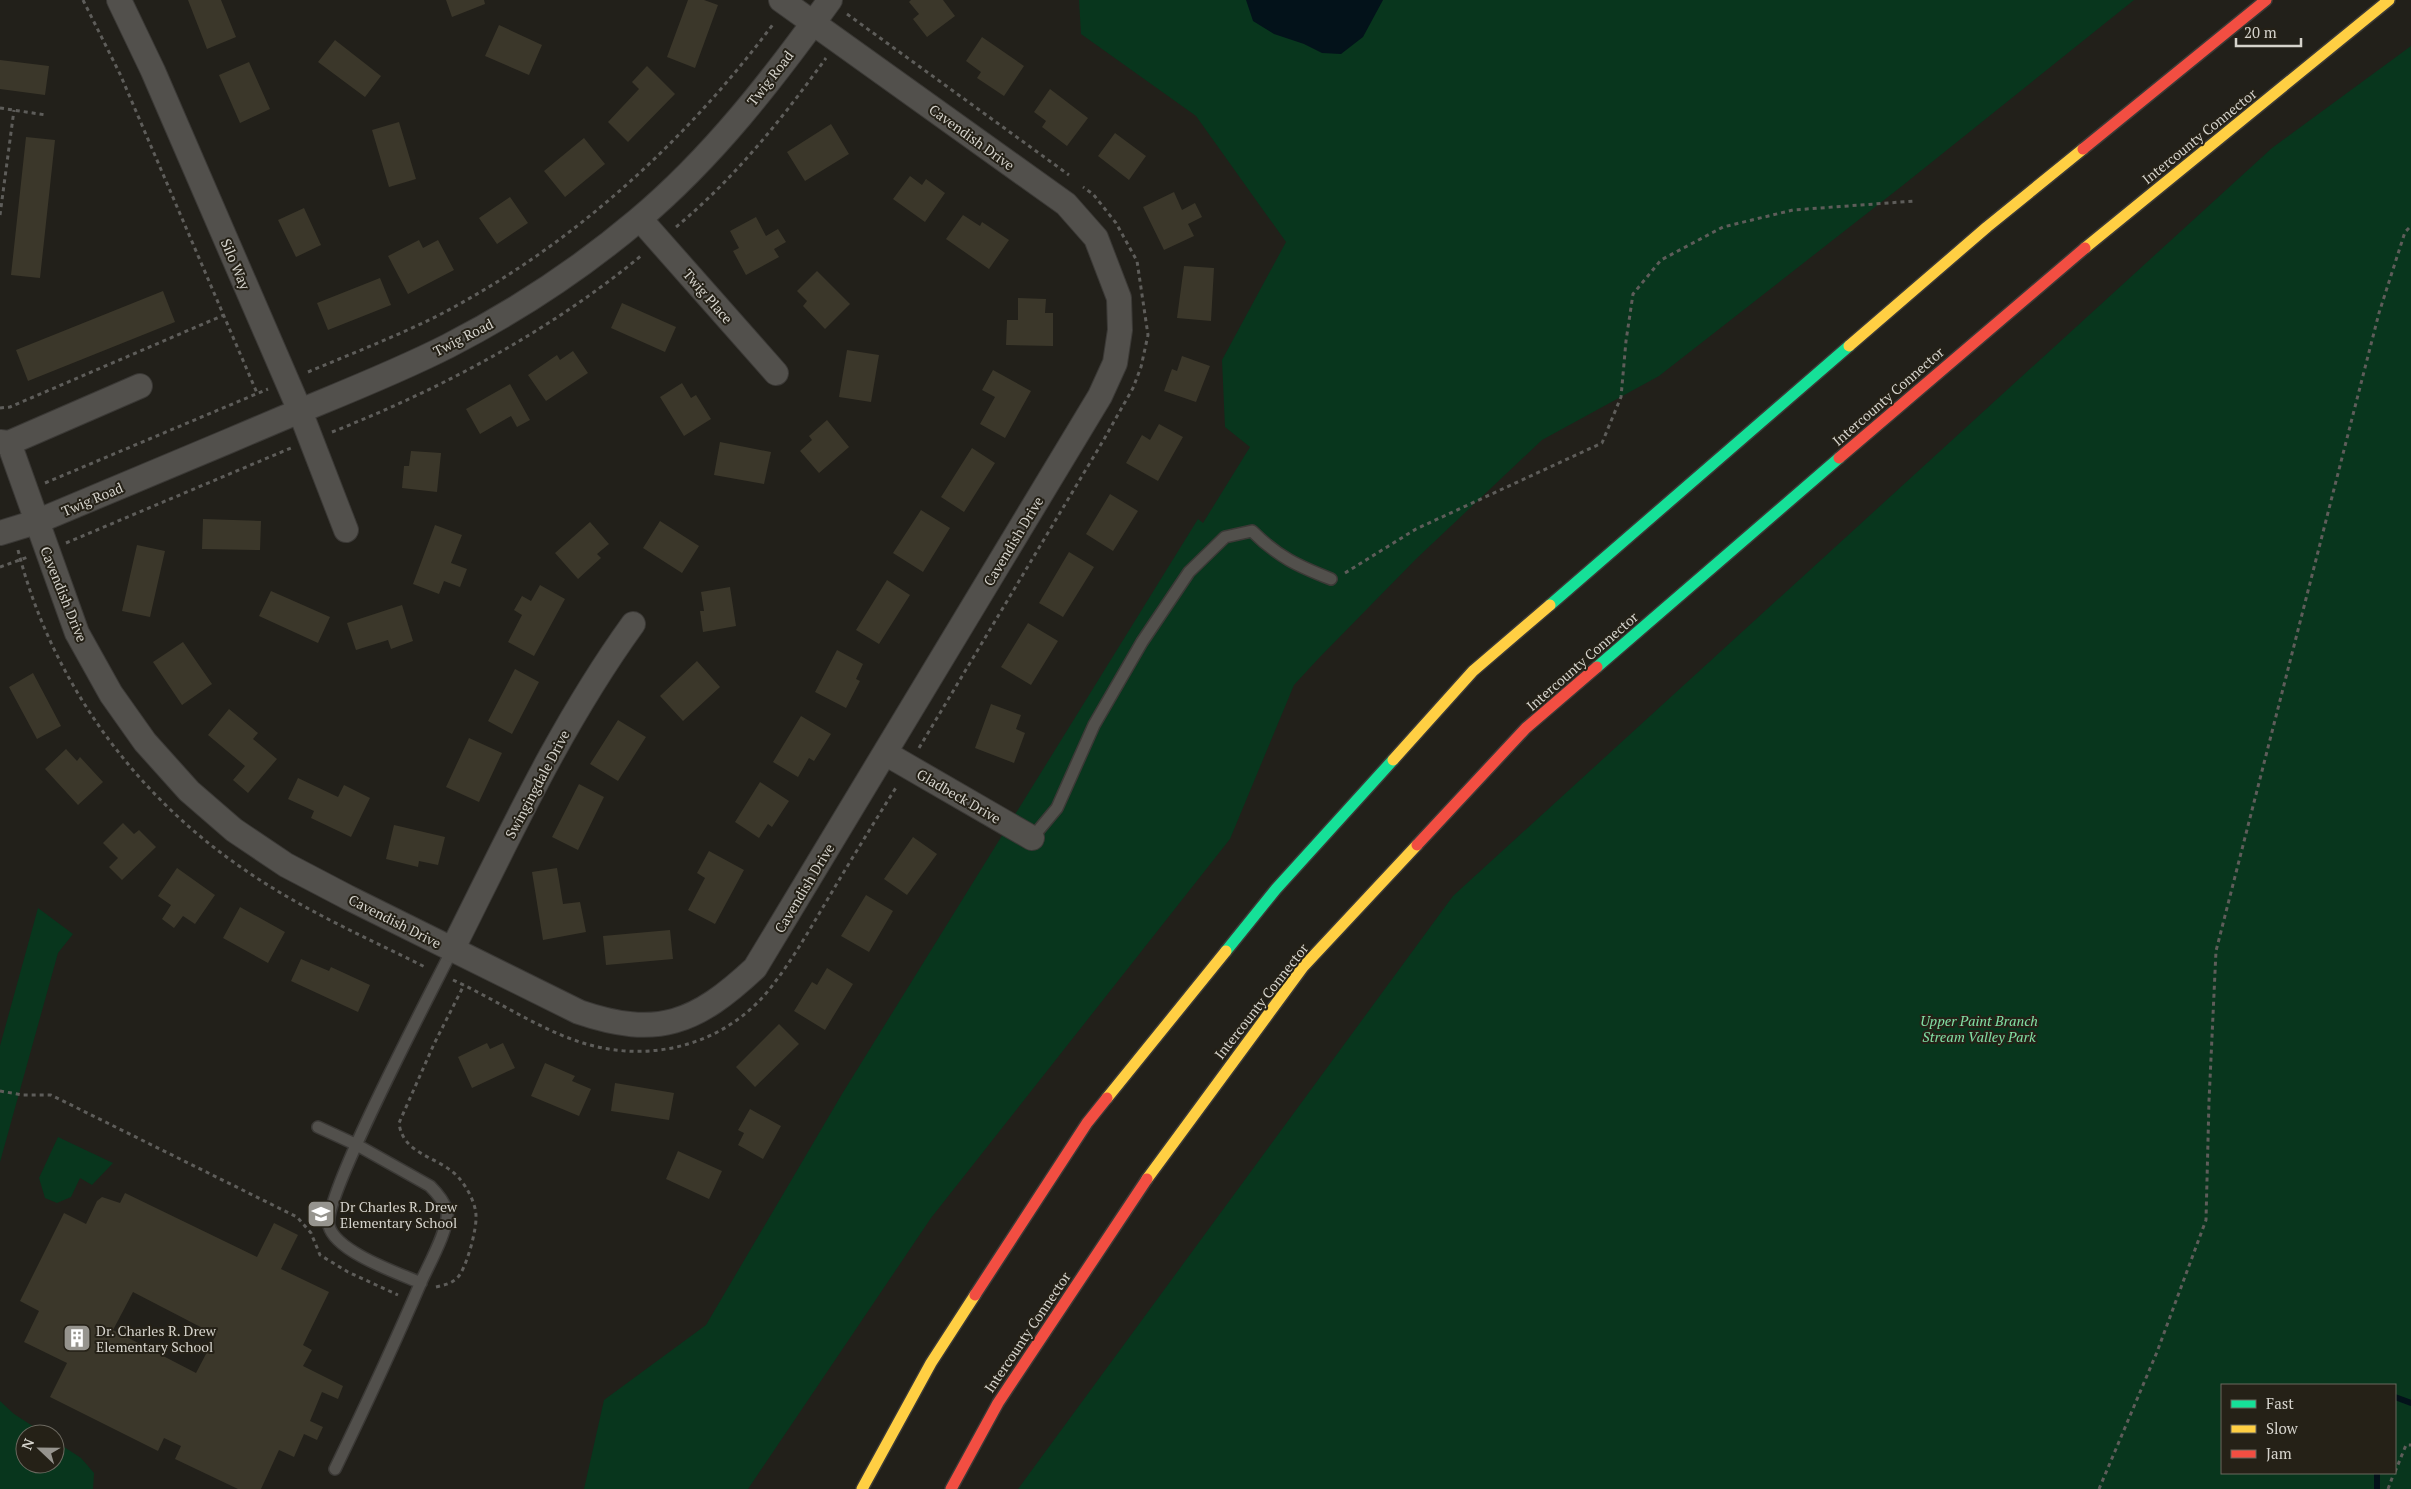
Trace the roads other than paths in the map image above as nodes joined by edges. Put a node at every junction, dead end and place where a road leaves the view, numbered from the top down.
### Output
1 (829, 0) edge
2 (2266, 0) edge
3 (2389, 0) edge
4 (122, 1) edge
5 (784, 2) edge
6 (813, 24) junction
7 (640, 219) junction
8 (776, 374) dead end
9 (140, 386) dead end
10 (300, 411) junction
11 (5, 443) edge
12 (36, 522) junction
13 (346, 530) dead end
14 (6, 531) edge
15 (1331, 579) road end
16 (633, 624) dead end
17 (885, 753) junction
18 (1032, 838) joint
19 (452, 950) junction
20 (318, 1127) dead end
21 (357, 1145) junction
22 (419, 1287) junction
23 (335, 1469) dead end
24 (862, 1489) edge
25 (951, 1489) edge

1 - 6 street, Twig Road
2 - 24 highway
3 - 25 highway, Intercounty Connector
4 - 10 street, Silo Way
5 - 6 street, Cavendish Drive
6 - 7 street, Twig Road
6 - 17 street, Cavendish Drive
7 - 8 street, Twig Place
7 - 10 street, Twig Road
9 - 11 street, Cavendish Drive
10 - 12 street, Twig Road
10 - 13 street, Silo Way
11 - 12 street, Cavendish Drive
12 - 14 street, Twig Road
12 - 19 street, Cavendish Drive
15 - 18 lane
16 - 19 street, Swingingdale Drive
17 - 18 street, Gladbeck Drive
17 - 19 street, Cavendish Drive
19 - 21 lane
20 - 21 lane
21 - 22 lane
21 - 22 lane
22 - 23 lane

